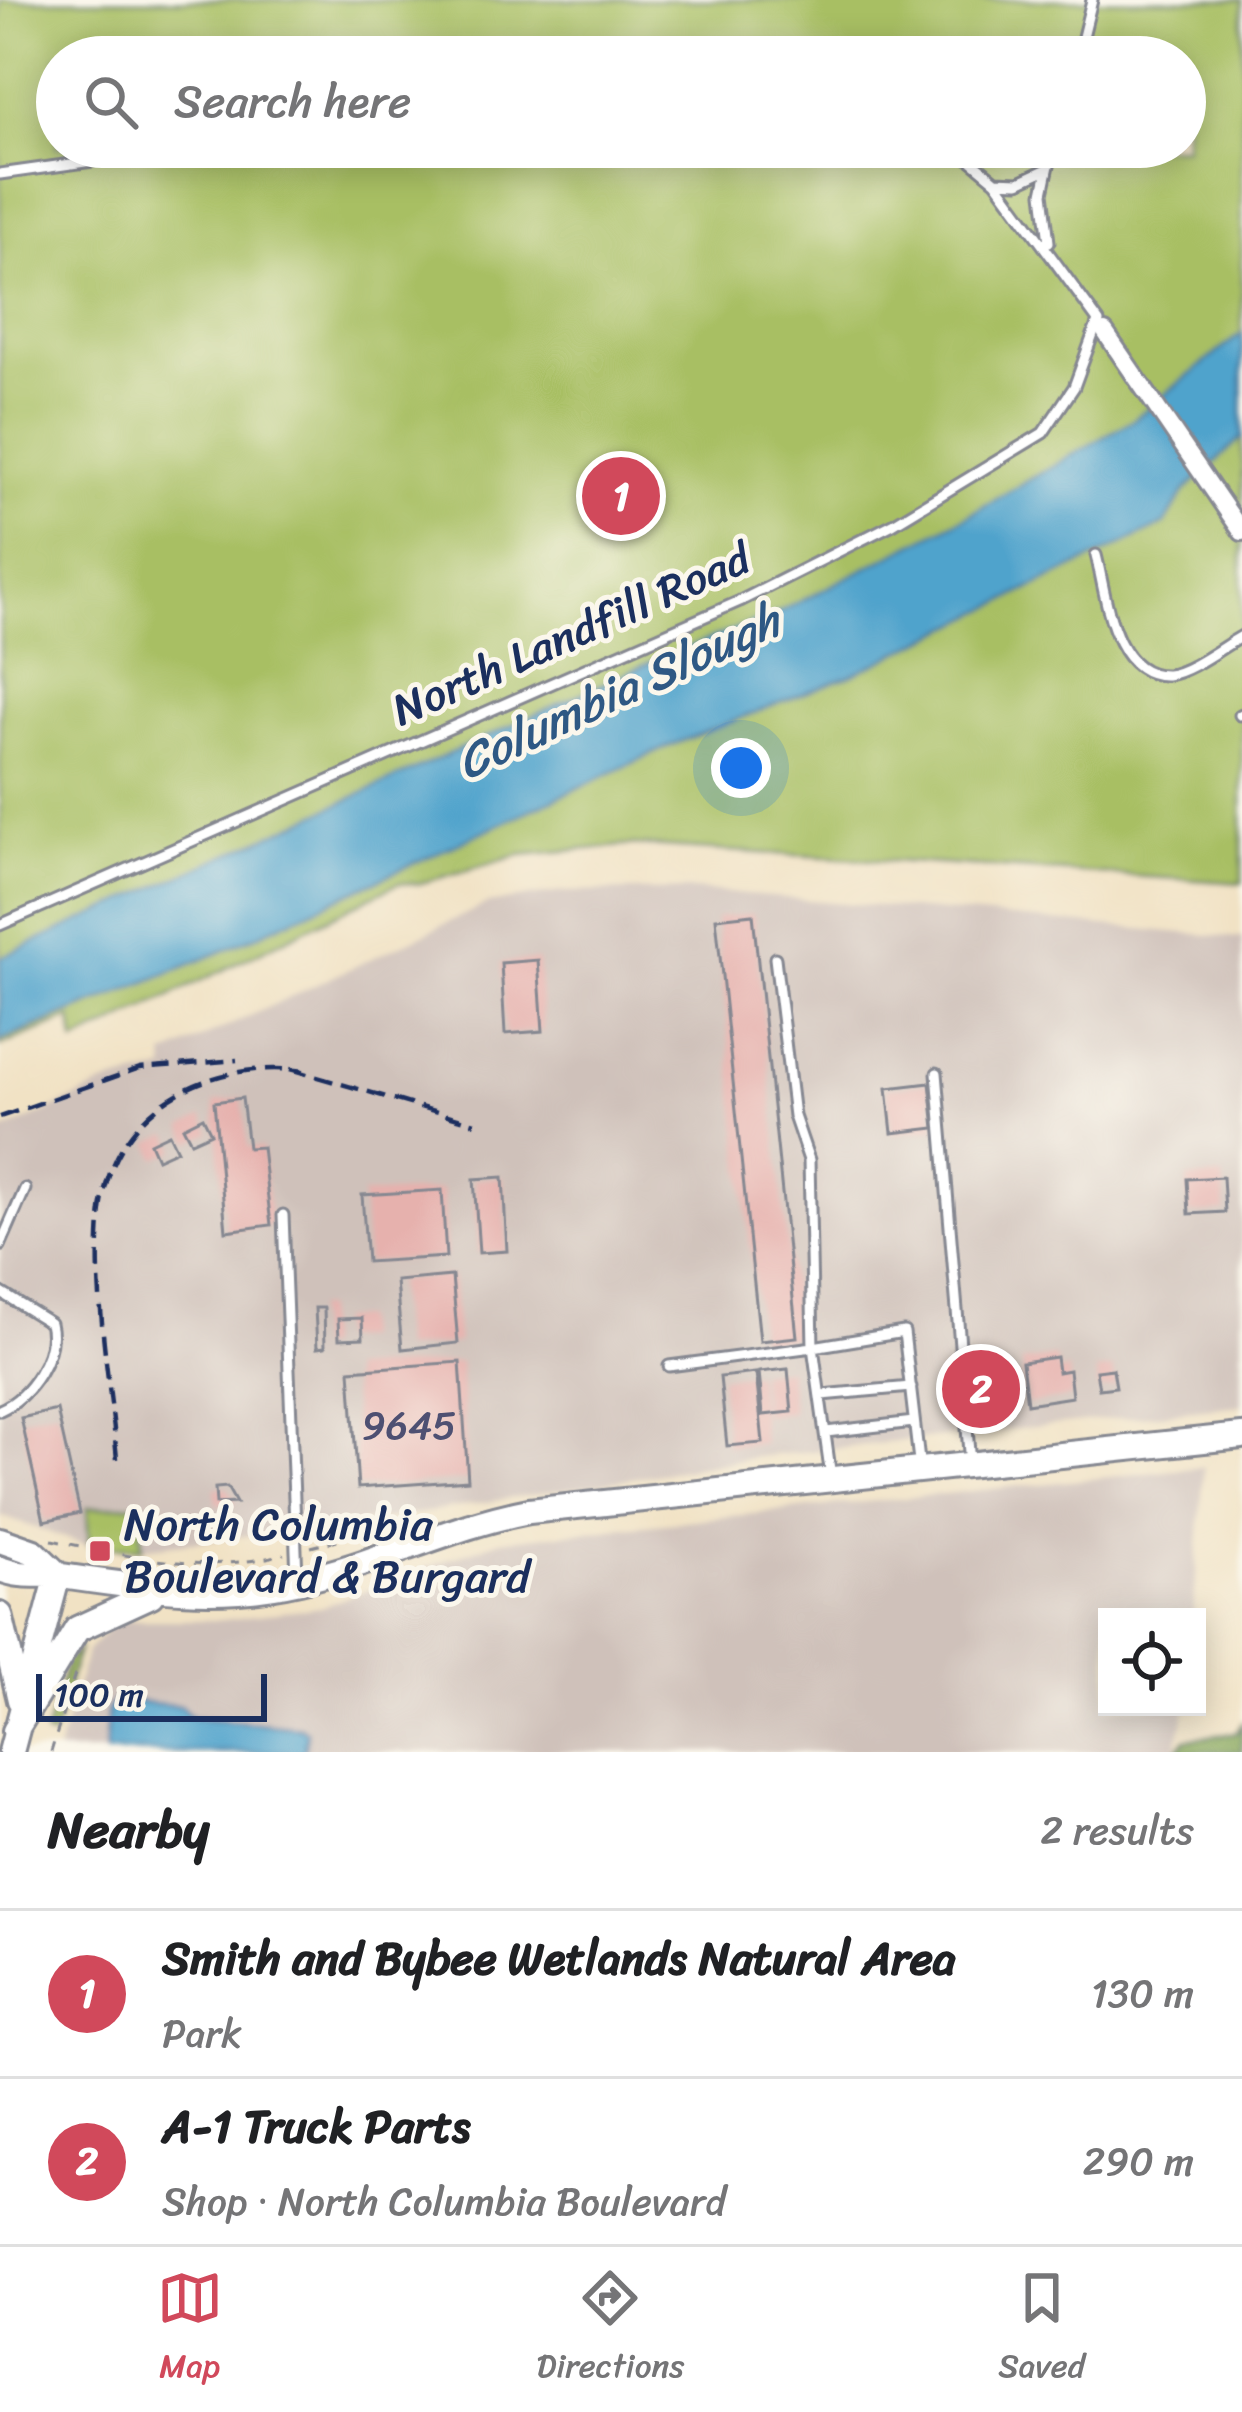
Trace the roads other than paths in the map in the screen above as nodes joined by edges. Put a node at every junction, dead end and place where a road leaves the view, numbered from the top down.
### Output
1 (1091, 0) edge
2 (1083, 36) edge
3 (37, 168) edge
4 (981, 168) edge
5 (1047, 169) joint
6 (0, 173) edge
7 (997, 181) junction
8 (1050, 248) junction
9 (1102, 326) junction
10 (1242, 532) edge
11 (1096, 555) dead end
12 (1242, 636) edge
13 (0, 925) edge
14 (775, 958) dead end
15 (937, 1073) dead end
16 (25, 1189) dead end
17 (283, 1216) dead end
18 (0, 1246) edge
19 (0, 1292) edge
20 (812, 1347) junction
21 (669, 1366) dead end
22 (911, 1388) junction
23 (822, 1395) junction
24 (0, 1410) edge
25 (914, 1422) junction
26 (826, 1432) junction
27 (1242, 1436) edge
28 (970, 1464) junction
29 (920, 1469) junction
30 (831, 1479) junction
31 (0, 1540) edge
32 (0, 1569) edge
33 (58, 1575) junction
34 (297, 1582) junction
35 (157, 1592) junction
36 (0, 1615) edge
37 (21, 1702) junction
38 (13, 1742) edge

1 - 2 lane
3 - 6 lane
4 - 7 lane
5 - 7 lane
5 - 8 lane
7 - 8 lane
8 - 9 lane
9 - 10 street
9 - 13 lane, North Landfill Road
11 - 12 lane
14 - 20 lane
15 - 28 lane
16 - 18 lane
17 - 34 lane
19 - 24 lane
20 - 21 lane
20 - 22 lane
20 - 23 lane
22 - 23 lane
22 - 25 lane
23 - 26 lane
25 - 26 lane
25 - 29 lane
26 - 30 lane
27 - 28 main road
28 - 29 main road
29 - 30 main road
30 - 34 main road
31 - 33 main road
32 - 33 main road
33 - 35 main road
33 - 37 main road
34 - 35 main road
35 - 38 main road
36 - 37 main road
37 - 38 main road

